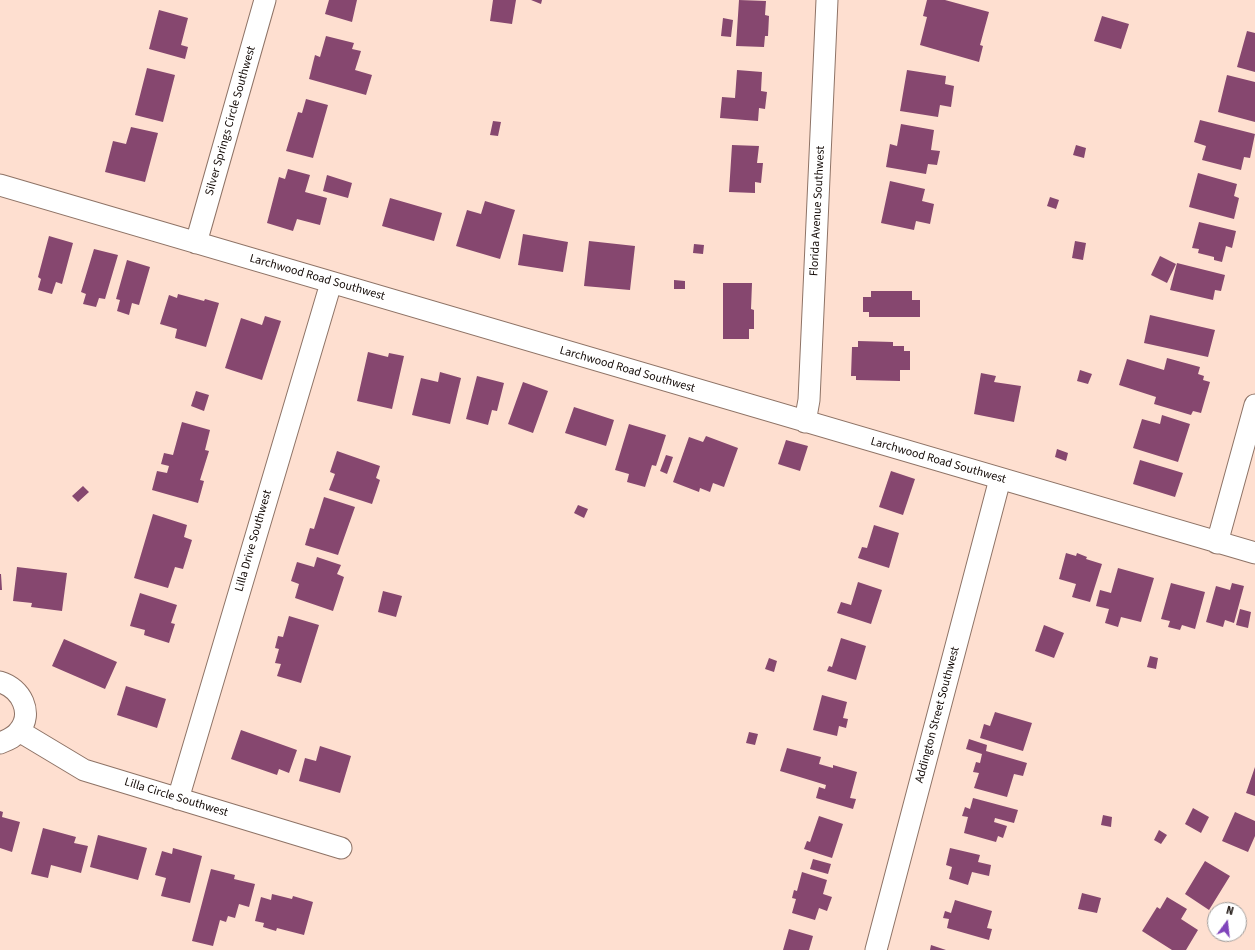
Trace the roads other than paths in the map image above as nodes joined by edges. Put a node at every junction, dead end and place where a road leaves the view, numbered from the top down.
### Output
1 (265, 0) edge
2 (827, 0) edge
3 (0, 185) edge
4 (196, 243) junction
5 (331, 283) junction
6 (1255, 405) edge
7 (804, 422) junction
8 (1000, 479) junction
9 (1217, 543) junction
10 (1255, 553) edge
11 (0, 682) edge
12 (19, 731) junction
13 (0, 743) edge
14 (178, 799) junction
15 (342, 848) dead end
16 (876, 950) edge

1 - 4 street, Silver Springs Circle Southwest
2 - 7 street, Florida Avenue Southwest
3 - 4 street, Larchwood Road Southwest
4 - 5 street, Larchwood Road Southwest
5 - 7 street, Larchwood Road Southwest
5 - 14 street, Lilla Drive Southwest
6 - 9 street
7 - 8 street, Larchwood Road Southwest
8 - 9 street, Larchwood Road Southwest
8 - 16 street, Addington Street Southwest
9 - 10 street, Larchwood Road Southwest
11 - 12 street
12 - 13 street
12 - 14 street, Lilla Circle Southwest
14 - 15 street, Lilla Circle Southwest

